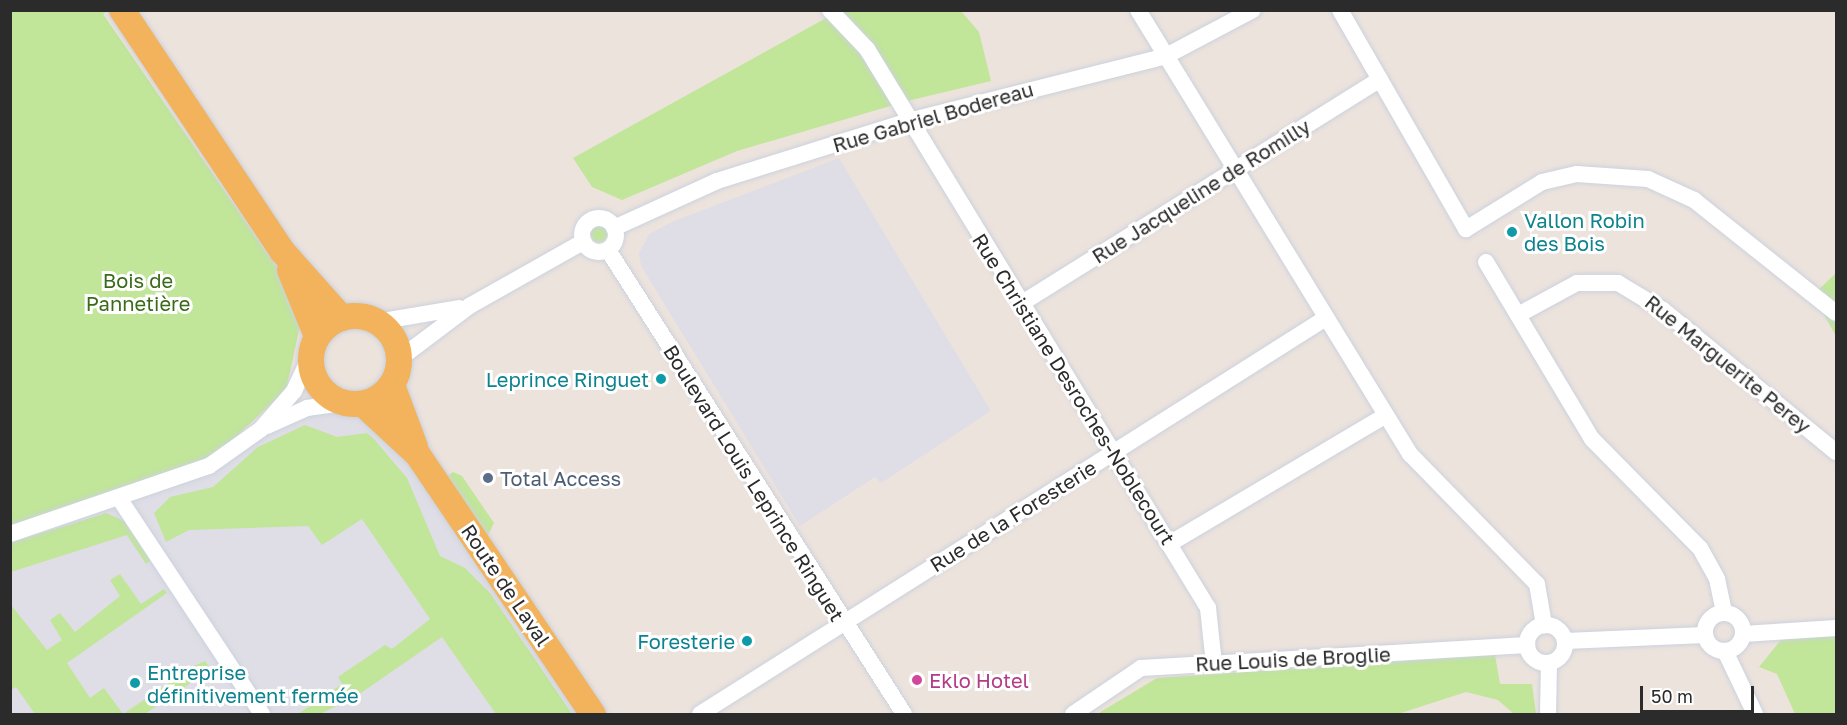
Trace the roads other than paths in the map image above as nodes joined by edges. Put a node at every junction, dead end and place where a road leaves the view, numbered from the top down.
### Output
1 (122, 10) edge
2 (830, 10) edge
3 (1138, 10) edge
4 (1253, 10) edge
5 (1340, 10) edge
6 (1166, 56) junction
7 (1380, 79) junction
8 (912, 120) junction
9 (1235, 170) junction
10 (614, 228) junction
11 (583, 242) junction
12 (608, 250) junction
13 (282, 251) junction
14 (1486, 262) dead end
15 (1022, 303) junction
16 (471, 305) junction
17 (1836, 313) edge
18 (1518, 315) junction
19 (342, 318) junction
20 (1326, 318) junction
21 (377, 322) junction
22 (314, 346) junction
23 (399, 359) junction
24 (392, 385) junction
25 (352, 403) junction
26 (1386, 415) junction
27 (261, 429) junction
28 (1836, 452) edge
29 (1113, 453) junction
30 (418, 455) junction
31 (119, 498) junction
32 (10, 534) edge
33 (1169, 544) junction
34 (1724, 612) junction
35 (843, 625) junction
36 (1544, 626) junction
37 (1836, 628) edge
38 (1743, 634) junction
39 (1705, 635) junction
40 (1565, 641) junction
41 (1527, 645) junction
42 (1725, 651) junction
43 (1549, 663) junction
44 (1214, 664) junction
45 (262, 714) edge
46 (593, 714) edge
47 (700, 714) edge
48 (904, 714) edge
49 (1073, 714) edge
50 (1548, 714) edge
51 (1755, 714) edge

1 - 13 main road
2 - 8 street, Rue Christiane Desroches-Noblecourt
3 - 6 street
4 - 6 street, Rue Gabriel Bodereau
5 - 7 street
6 - 8 street, Rue Gabriel Bodereau
6 - 9 street
7 - 9 street, Rue Jacqueline de Romilly
7 - 17 street
8 - 10 street, Rue Gabriel Bodereau
8 - 15 street, Rue Christiane Desroches-Noblecourt
9 - 15 street, Rue Jacqueline de Romilly
9 - 20 street
10 - 11 street
10 - 12 street
11 - 12 street
11 - 16 street
12 - 35 street, Boulevard Louis Leprince Ringuet
13 - 19 main road
13 - 22 main road
14 - 18 street
15 - 29 street, Rue Christiane Desroches-Noblecourt
16 - 21 street
16 - 23 street
18 - 28 street, Rue Marguerite Perey
18 - 34 street
19 - 21 main road
19 - 22 main road
20 - 26 street
20 - 29 street, Rue de la Foresterie
21 - 23 main road
22 - 25 main road
22 - 27 street
23 - 24 main road
24 - 25 main road
24 - 30 main road, Route de Laval
25 - 27 street
25 - 30 main road, Route de Laval
26 - 33 street
26 - 36 street
27 - 31 street
29 - 33 street, Rue Christiane Desroches-Noblecourt
29 - 35 street, Rue de la Foresterie
30 - 46 main road, Route de Laval
31 - 32 street
31 - 45 street
33 - 44 street, Rue Christiane Desroches-Noblecourt
34 - 38 street
34 - 39 street
35 - 47 street, Rue de la Foresterie
35 - 48 street, Boulevard Louis Leprince Ringuet
36 - 40 street
36 - 41 street
37 - 38 street
38 - 42 street
39 - 40 street
39 - 42 street
40 - 43 street
41 - 43 street
41 - 44 street, Rue Louis de Broglie
42 - 51 street
43 - 50 street
44 - 49 street, Rue Louis de Broglie

